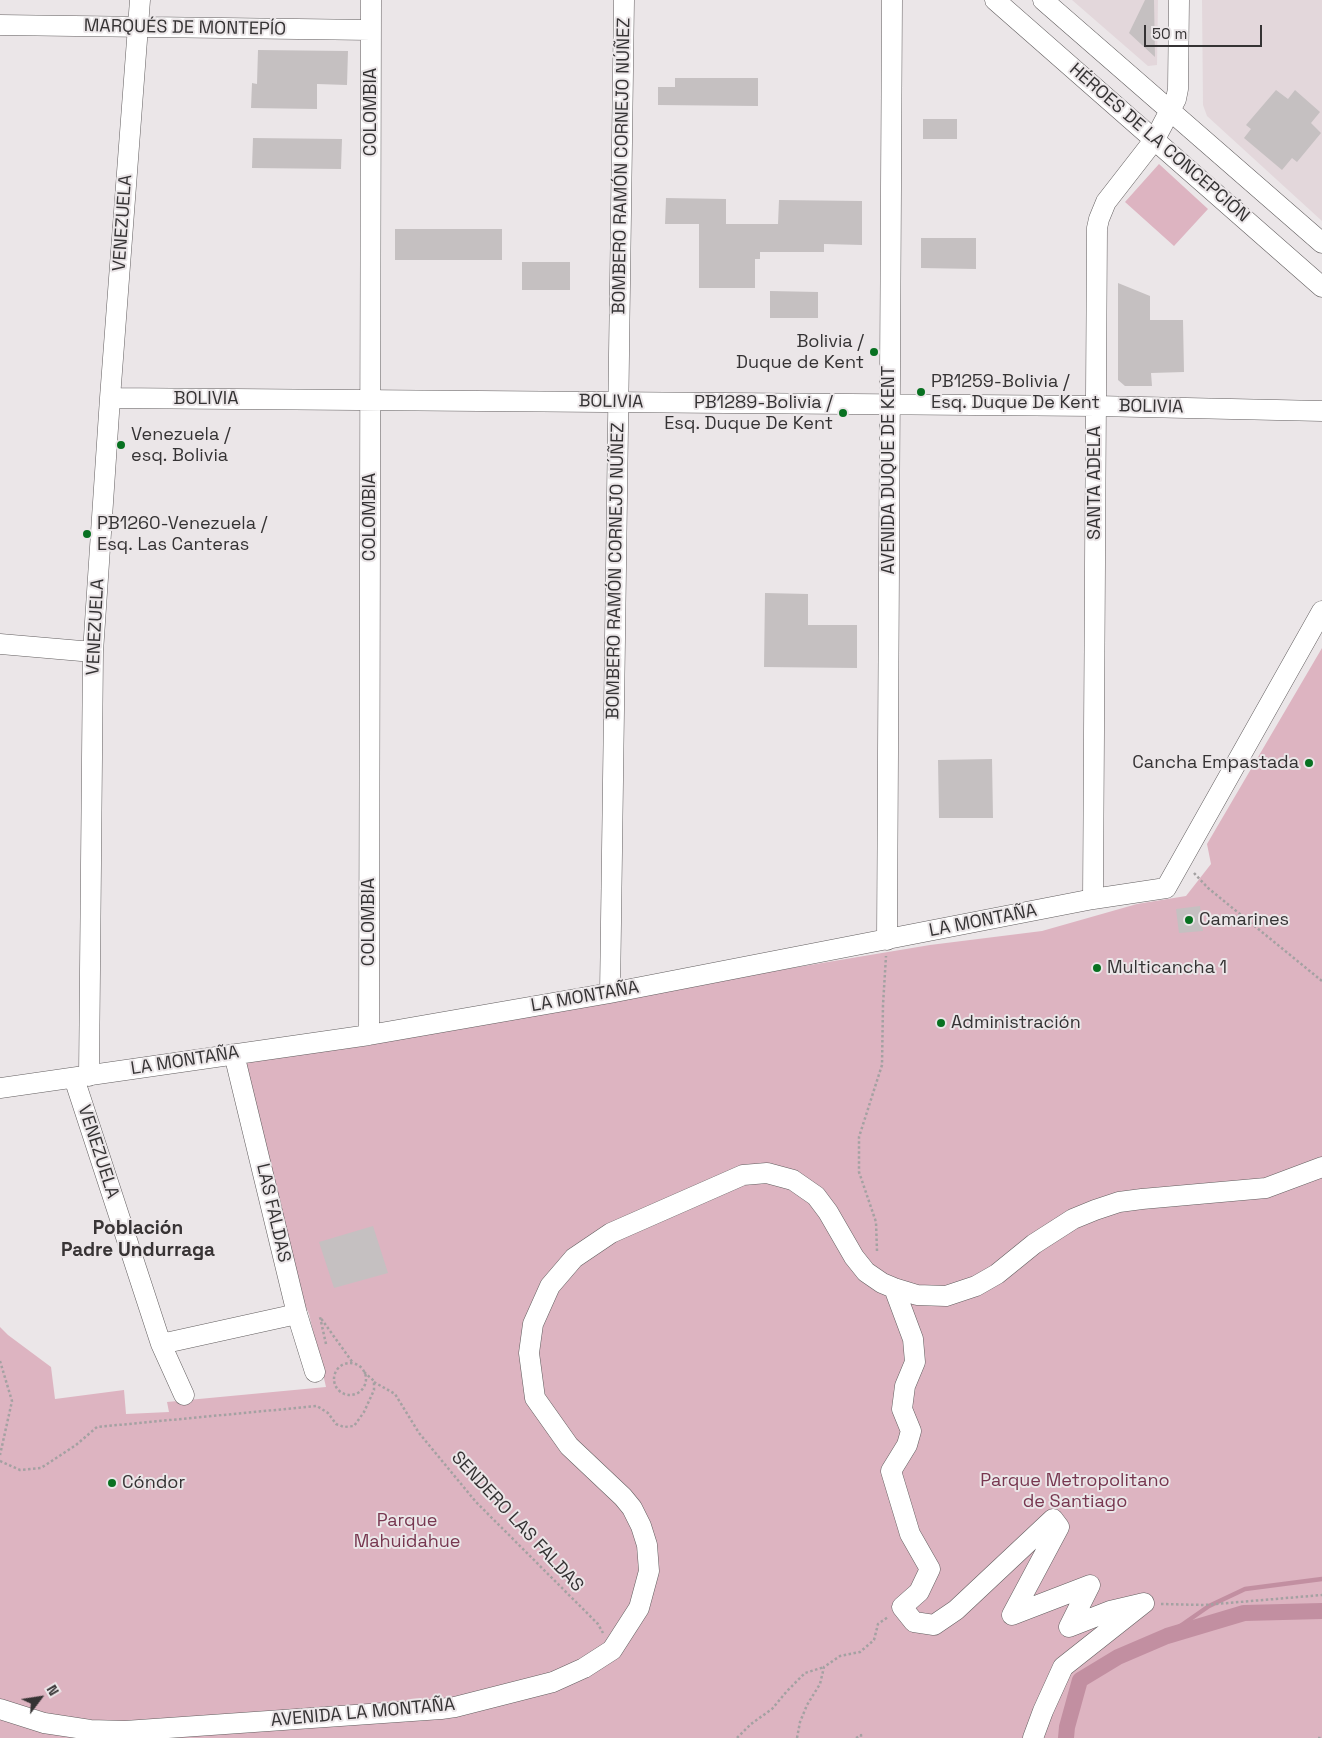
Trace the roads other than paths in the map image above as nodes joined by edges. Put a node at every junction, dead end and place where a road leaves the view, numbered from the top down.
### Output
1 (140, 0) edge
2 (371, 0) edge
3 (624, 0) edge
4 (892, 0) edge
5 (995, 0) edge
6 (1043, 0) edge
7 (1179, 0) edge
8 (0, 24) edge
9 (138, 27) junction
10 (371, 30) junction
11 (1171, 110) junction
12 (1155, 139) junction
13 (1322, 243) edge
14 (1322, 287) edge
15 (110, 398) junction
16 (370, 400) junction
17 (618, 402) junction
18 (890, 404) junction
19 (1096, 406) junction
20 (1322, 411) edge
21 (1322, 611) edge
22 (0, 644) edge
23 (93, 652) junction
24 (1093, 899) junction
25 (887, 940) junction
26 (610, 992) junction
27 (369, 1035) junction
28 (234, 1054) junction
29 (82, 1077) junction
30 (0, 1088) edge
31 (1322, 1167) edge
32 (894, 1288) junction
33 (297, 1314) junction
34 (161, 1344) junction
35 (327, 1372) road end
36 (184, 1395) dead end
37 (0, 1709) edge
38 (1033, 1738) edge

1 - 9 street, VENEZUELA
2 - 10 street, COLOMBIA
3 - 17 street, BOMBERO RAMÓN CORNEJO NÚÑEZ
4 - 18 street, AVENIDA DUQUE DE KENT
5 - 12 street, HÉROES DE LA CONCEPCIÓN
6 - 11 street, HÉROES DE LA CONCEPCIÓN
7 - 11 street, SANTA ADELA
8 - 9 street, MARQUÉS DE MONTEPÍO
9 - 10 street, MARQUÉS DE MONTEPÍO
9 - 15 street, VENEZUELA
10 - 16 street, COLOMBIA
11 - 12 street, SANTA ADELA
11 - 13 street, HÉROES DE LA CONCEPCIÓN
12 - 14 street, HÉROES DE LA CONCEPCIÓN
12 - 19 street, SANTA ADELA
15 - 16 street, BOLIVIA
15 - 23 street, VENEZUELA
16 - 17 street, BOLIVIA
16 - 27 street, COLOMBIA
17 - 18 street, BOLIVIA
17 - 26 street, BOMBERO RAMÓN CORNEJO NÚÑEZ
18 - 19 street, BOLIVIA
18 - 25 street, AVENIDA DUQUE DE KENT
19 - 20 street, BOLIVIA
19 - 24 street, SANTA ADELA
21 - 24 street, LA MONTAÑA
22 - 23 street
23 - 29 street, VENEZUELA
24 - 25 street, LA MONTAÑA
25 - 26 street, LA MONTAÑA
26 - 27 street, LA MONTAÑA
27 - 28 street, LA MONTAÑA
28 - 29 street, LA MONTAÑA
28 - 33 street, LAS FALDAS
29 - 30 street, LA MONTAÑA
29 - 34 street, VENEZUELA
31 - 32 street, AVENIDA LA MONTAÑA
32 - 37 street, AVENIDA LA MONTAÑA
32 - 38 street
33 - 34 street
33 - 35 street, LAS FALDAS
34 - 36 street, VENEZUELA

